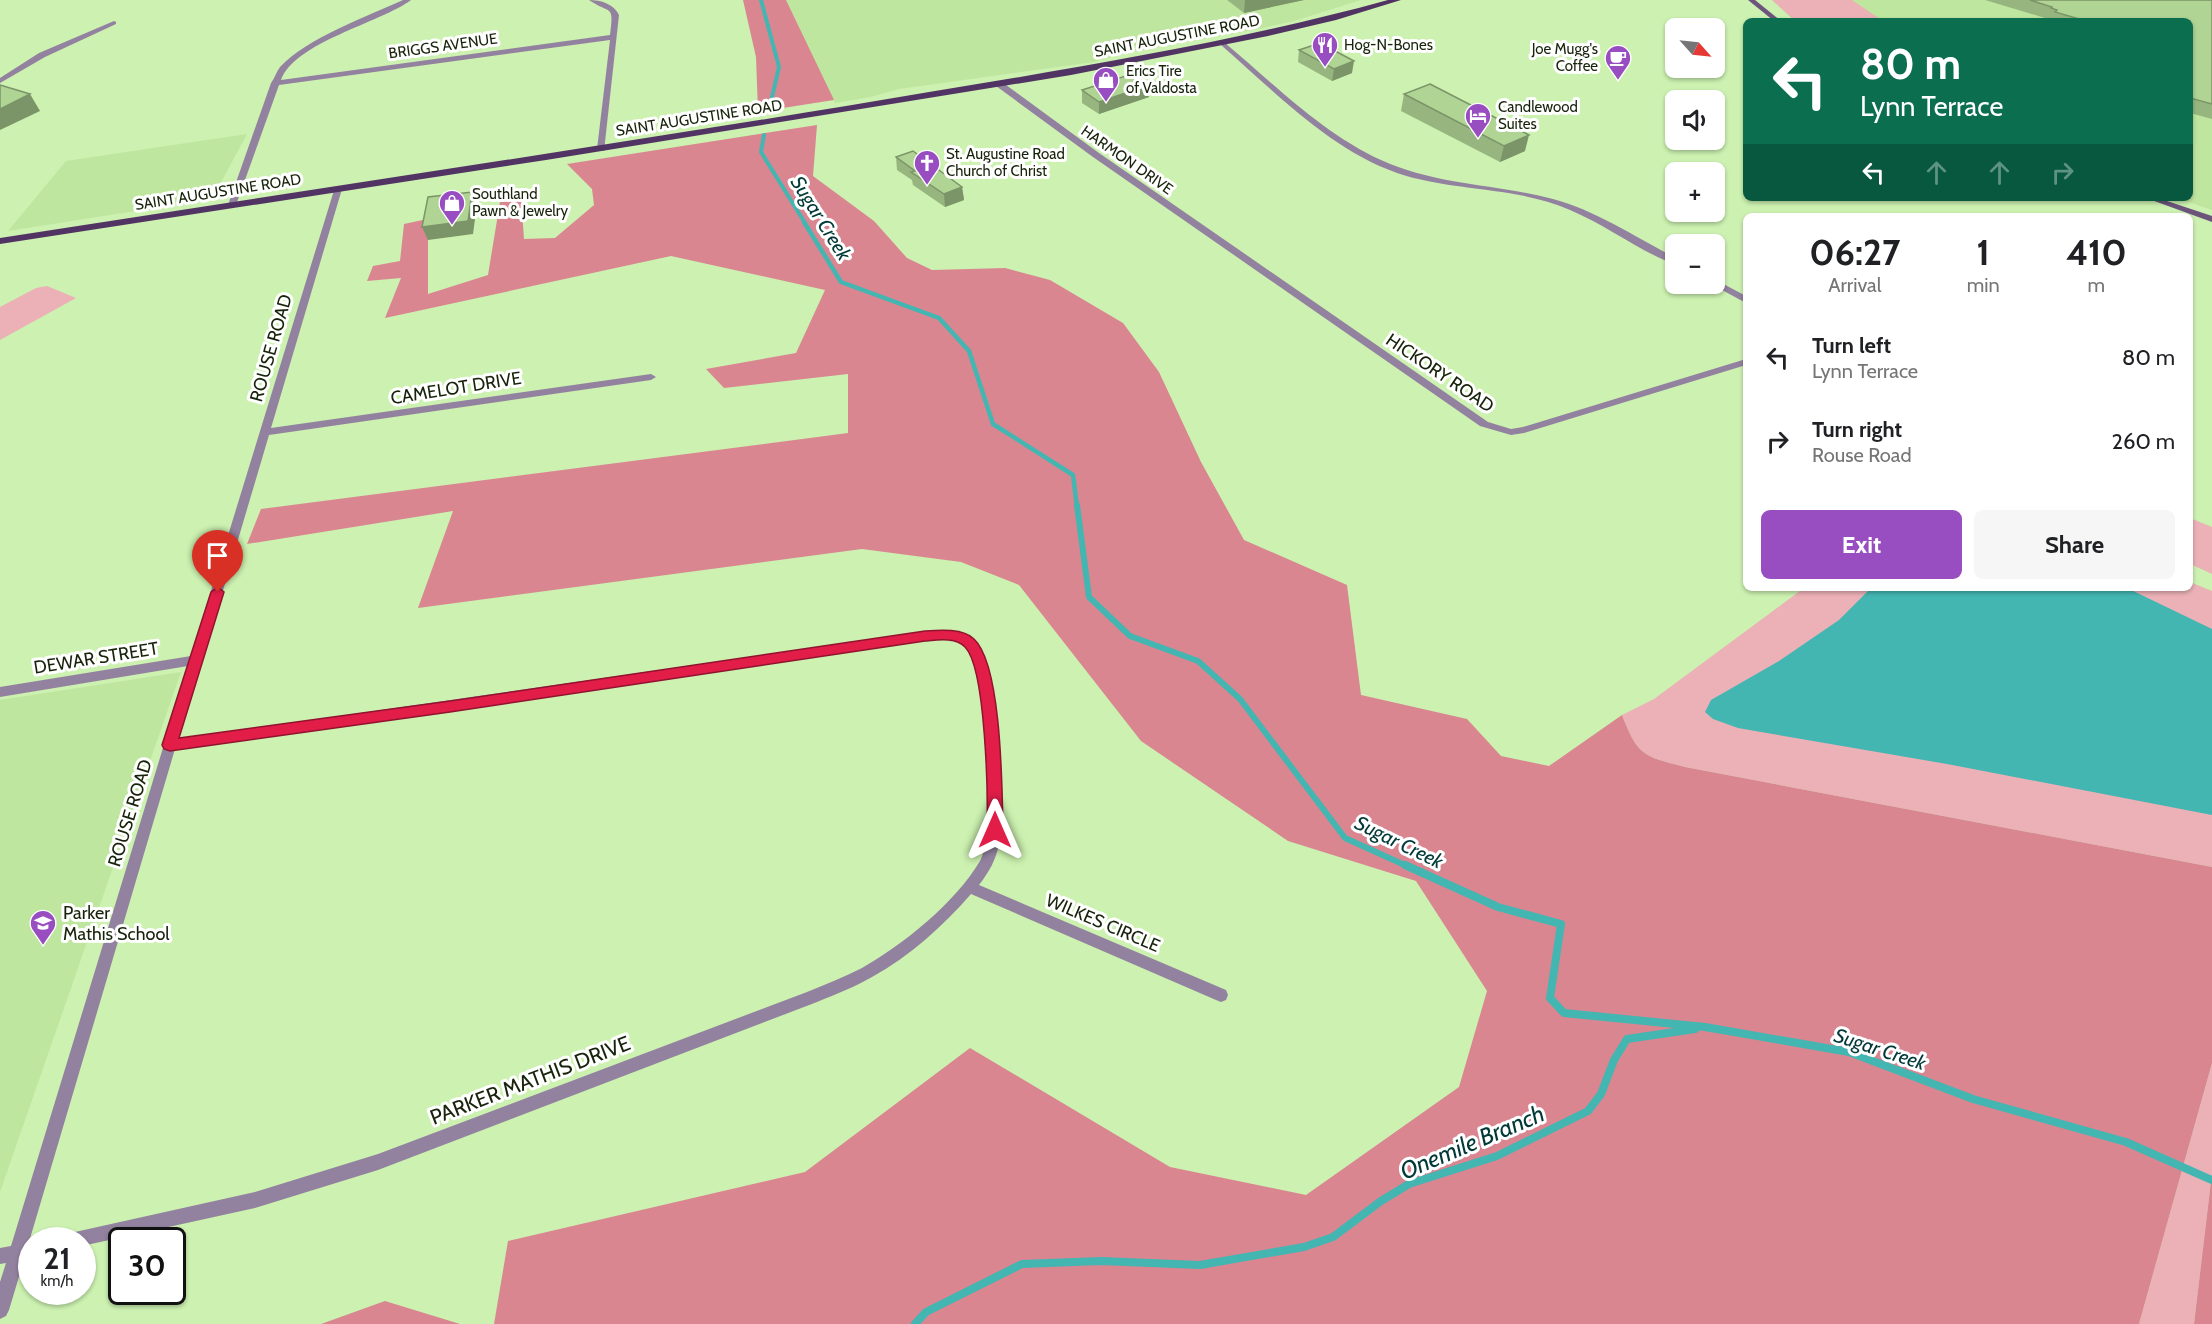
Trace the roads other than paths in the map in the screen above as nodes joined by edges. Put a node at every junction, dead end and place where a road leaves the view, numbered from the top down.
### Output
1 (408, 0) edge
2 (592, 0) edge
3 (1397, 0) edge
4 (1751, 0) edge
5 (1774, 18) edge
6 (114, 23) dead end
7 (614, 37) junction
8 (1223, 44) junction
9 (0, 81) edge
10 (275, 83) junction
11 (999, 84) junction
12 (601, 148) junction
13 (338, 189) junction
14 (2159, 201) edge
15 (232, 205) junction
16 (2212, 219) edge
17 (0, 241) edge
18 (1241, 255) joint
19 (1665, 256) edge
20 (1725, 288) edge
21 (1743, 298) edge
22 (1743, 363) edge
23 (651, 377) dead end
24 (266, 432) junction
25 (197, 660) junction
26 (0, 692) edge
27 (170, 745) junction
28 (969, 887) junction
29 (1221, 995) dead end
30 (96, 1235) edge
31 (16, 1253) edge
32 (0, 1310) edge

1 - 10 street
2 - 7 street
3 - 8 main road, SAINT AUGUSTINE ROAD
4 - 5 street
6 - 9 street
7 - 10 street, BRIGGS AVENUE
7 - 12 street
8 - 11 main road, SAINT AUGUSTINE ROAD
8 - 19 street
10 - 15 street
11 - 12 main road, SAINT AUGUSTINE ROAD
11 - 18 street, HARMON DRIVE
12 - 13 main road, SAINT AUGUSTINE ROAD
13 - 15 main road, SAINT AUGUSTINE ROAD
13 - 24 street, ROUSE ROAD
14 - 16 street
15 - 17 main road, SAINT AUGUSTINE ROAD
18 - 22 street, HICKORY ROAD
20 - 21 street
23 - 24 street, CAMELOT DRIVE
24 - 25 street, ROUSE ROAD
25 - 26 street, DEWAR STREET
25 - 27 street, ROUSE ROAD
27 - 28 street, PARKER MATHIS DRIVE
27 - 31 street, ROUSE ROAD
28 - 29 street, WILKES CIRCLE
28 - 30 street, PARKER MATHIS DRIVE
31 - 32 street, ROUSE ROAD

